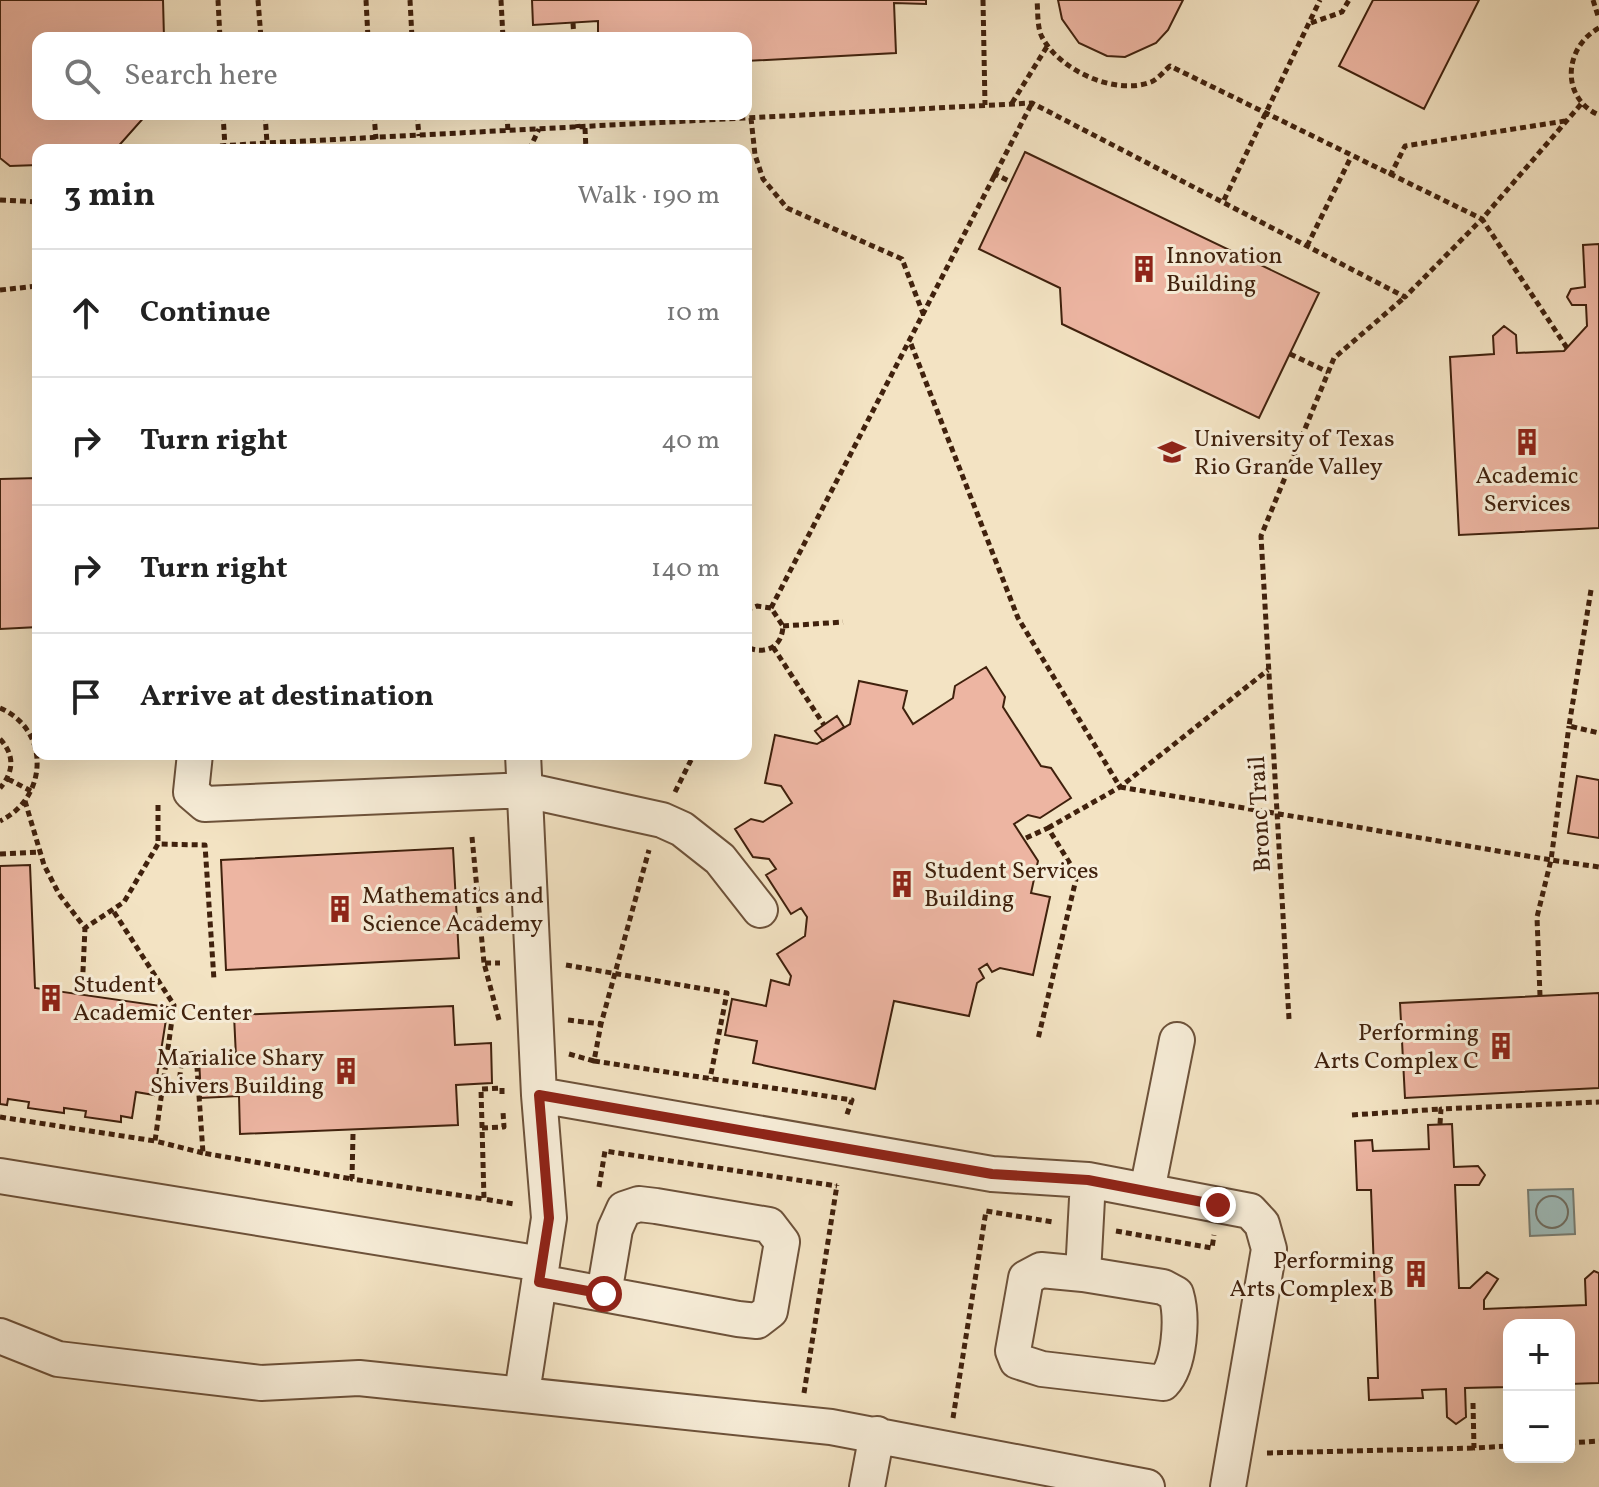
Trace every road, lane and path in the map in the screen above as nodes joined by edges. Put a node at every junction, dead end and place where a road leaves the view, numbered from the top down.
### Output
1 (218, 0) edge
2 (258, 0) edge
3 (366, 0) edge
4 (410, 0) edge
5 (501, 0) edge
6 (983, 0) edge
7 (1037, 0) edge
8 (1320, 0) edge
9 (1349, 0) edge
10 (1593, 0) edge
11 (1599, 19) edge
12 (573, 23) dead end
13 (1310, 23) junction
14 (1599, 28) edge
15 (220, 32) edge
16 (261, 32) edge
17 (368, 32) edge
18 (412, 32) edge
19 (503, 32) edge
20 (574, 32) edge
21 (1048, 45) junction
22 (1032, 103) junction
23 (1582, 103) junction
24 (1011, 104) junction
25 (985, 105) junction
26 (1265, 111) junction
27 (1599, 115) edge
28 (752, 118) edge
29 (224, 120) edge
30 (265, 120) edge
31 (374, 120) edge
32 (418, 120) edge
33 (507, 120) edge
34 (579, 120) edge
35 (717, 120) edge
36 (751, 120) edge
37 (1566, 121) junction
38 (582, 128) junction
39 (539, 129) junction
40 (508, 132) junction
41 (419, 136) junction
42 (376, 139) junction
43 (267, 143) junction
44 (229, 144) edge
45 (258, 144) edge
46 (532, 144) edge
47 (585, 144) edge
48 (1351, 157) junction
49 (993, 173) junction
50 (1390, 176) junction
51 (1011, 182) dead end
52 (0, 200) edge
53 (1224, 200) junction
54 (32, 202) edge
55 (1482, 219) junction
56 (1307, 246) junction
57 (32, 287) edge
58 (0, 290) edge
59 (1405, 297) junction
60 (924, 316) junction
61 (910, 343) junction
62 (1567, 348) dead end
63 (1290, 354) dead end
64 (1328, 372) junction
65 (1591, 590) dead end
66 (752, 608) edge
67 (771, 608) junction
68 (843, 622) dead end
69 (783, 626) junction
70 (773, 647) junction
71 (752, 649) edge
72 (1268, 669) junction
73 (0, 708) edge
74 (824, 725) dead end
75 (1569, 726) junction
76 (1599, 733) edge
77 (32, 737) edge
78 (0, 739) edge
79 (37, 760) edge
80 (194, 760) edge
81 (523, 760) edge
82 (691, 760) edge
83 (8, 779) junction
84 (1120, 787) junction
85 (0, 788) edge
86 (525, 790) junction
87 (31, 791) junction
88 (671, 800) dead end
89 (25, 801) junction
90 (1277, 811) junction
91 (0, 821) edge
92 (1048, 828) junction
93 (472, 837) dead end
94 (1026, 838) dead end
95 (652, 841) dead end
96 (41, 852) junction
97 (0, 854) edge
98 (1551, 860) junction
99 (1599, 867) edge
100 (760, 910) dead end
101 (113, 912) junction
102 (85, 928) junction
103 (484, 963) junction
104 (513, 964) dead end
105 (562, 972) dead end
106 (615, 973) junction
107 (214, 980) dead end
108 (82, 992) dead end
109 (1540, 996) dead end
110 (1289, 1019) dead end
111 (560, 1020) dead end
112 (500, 1023) dead end
113 (601, 1024) junction
114 (1038, 1039) dead end
115 (1177, 1040) dead end
116 (560, 1048) dead end
117 (594, 1061) junction
118 (502, 1075) dead end
119 (710, 1079) junction
120 (163, 1084) junction
121 (502, 1088) junction
122 (539, 1095) junction
123 (1599, 1102) edge
124 (1441, 1109) junction
125 (1352, 1115) dead end
126 (0, 1117) edge
127 (860, 1119) dead end
128 (1440, 1124) dead end
129 (482, 1128) junction
130 (353, 1134) dead end
131 (155, 1141) junction
132 (203, 1153) junction
133 (839, 1173) dead end
134 (0, 1176) edge
135 (352, 1179) junction
136 (1088, 1180) junction
137 (1147, 1191) junction
138 (484, 1199) junction
139 (522, 1206) dead end
140 (1064, 1223) dead end
141 (1215, 1224) dead end
142 (1111, 1230) dead end
143 (540, 1273) junction
144 (1083, 1274) junction
145 (604, 1294) junction
146 (0, 1336) edge
147 (522, 1393) junction
148 (803, 1396) dead end
149 (1473, 1403) dead end
150 (953, 1419) dead end
151 (877, 1434) junction
152 (1599, 1441) edge
153 (1575, 1443) edge
154 (1503, 1446) edge
155 (1474, 1448) junction
156 (1258, 1453) dead end
157 (867, 1487) edge
158 (1147, 1487) edge
159 (1228, 1487) edge

1 - 15 path
2 - 16 path
3 - 17 path
4 - 18 path
5 - 19 path
6 - 25 path
7 - 21 path
8 - 13 path
9 - 13 path
10 - 11 path
12 - 20 path
13 - 26 path
14 - 23 path
21 - 24 path
21 - 26 path
22 - 24 path
22 - 49 path
22 - 53 path
23 - 27 path
23 - 37 path, Bronc Trail
24 - 25 path
25 - 28 path
26 - 48 path
26 - 53 path
29 - 44 path
30 - 43 path
31 - 42 path
32 - 41 path
33 - 40 path
34 - 38 path
35 - 38 path
36 - 60 path
37 - 50 path
37 - 55 path, Bronc Trail
38 - 39 path
38 - 47 path
39 - 40 path
39 - 46 path
40 - 41 path
41 - 42 path
42 - 43 path
43 - 45 path
48 - 50 path
48 - 56 path
49 - 51 path
49 - 60 path
50 - 55 path
52 - 54 path
53 - 56 path
55 - 59 path, Bronc Trail
55 - 62 path
56 - 59 path
57 - 58 path
59 - 64 path, Bronc Trail
60 - 61 path
61 - 67 path
61 - 84 path
63 - 64 path
64 - 72 path, Bronc Trail
65 - 75 path
66 - 67 path
67 - 69 path
68 - 69 path
69 - 70 path
70 - 71 path
70 - 74 path
72 - 84 path
72 - 90 path, Bronc Trail
73 - 77 path
75 - 76 path
75 - 98 path
78 - 83 path
79 - 87 path
80 - 86 street
81 - 86 street
82 - 88 path
83 - 85 path
83 - 87 path
84 - 90 path
84 - 92 path
86 - 100 street
86 - 122 street
87 - 89 path
89 - 91 path
89 - 96 path
90 - 98 path
90 - 110 path, Bronc Trail
92 - 94 path
92 - 114 path
93 - 103 path
95 - 106 path
96 - 97 path
96 - 102 path
98 - 99 path
98 - 109 path
101 - 102 path
101 - 107 path
101 - 120 path
102 - 108 path
103 - 104 path
103 - 112 path
105 - 106 path
106 - 113 path
106 - 119 path
111 - 113 path
113 - 117 path
115 - 137 street
116 - 117 path
117 - 119 path
118 - 121 path
119 - 127 path
120 - 131 path
120 - 132 path
121 - 129 path
121 - 129 path
122 - 136 street
122 - 143 street
123 - 124 path
124 - 125 path
124 - 128 path
126 - 131 path
129 - 138 path
130 - 135 path
131 - 132 path
132 - 135 path
133 - 148 path
134 - 143 street
135 - 138 path
136 - 137 street
136 - 144 street
137 - 159 street
138 - 139 path
140 - 150 path
141 - 142 path
143 - 145 street
143 - 147 street
144 - 144 street
145 - 145 street
146 - 147 street
147 - 151 street
149 - 155 path
151 - 157 street
151 - 158 street
152 - 153 path
154 - 155 path
155 - 156 path

